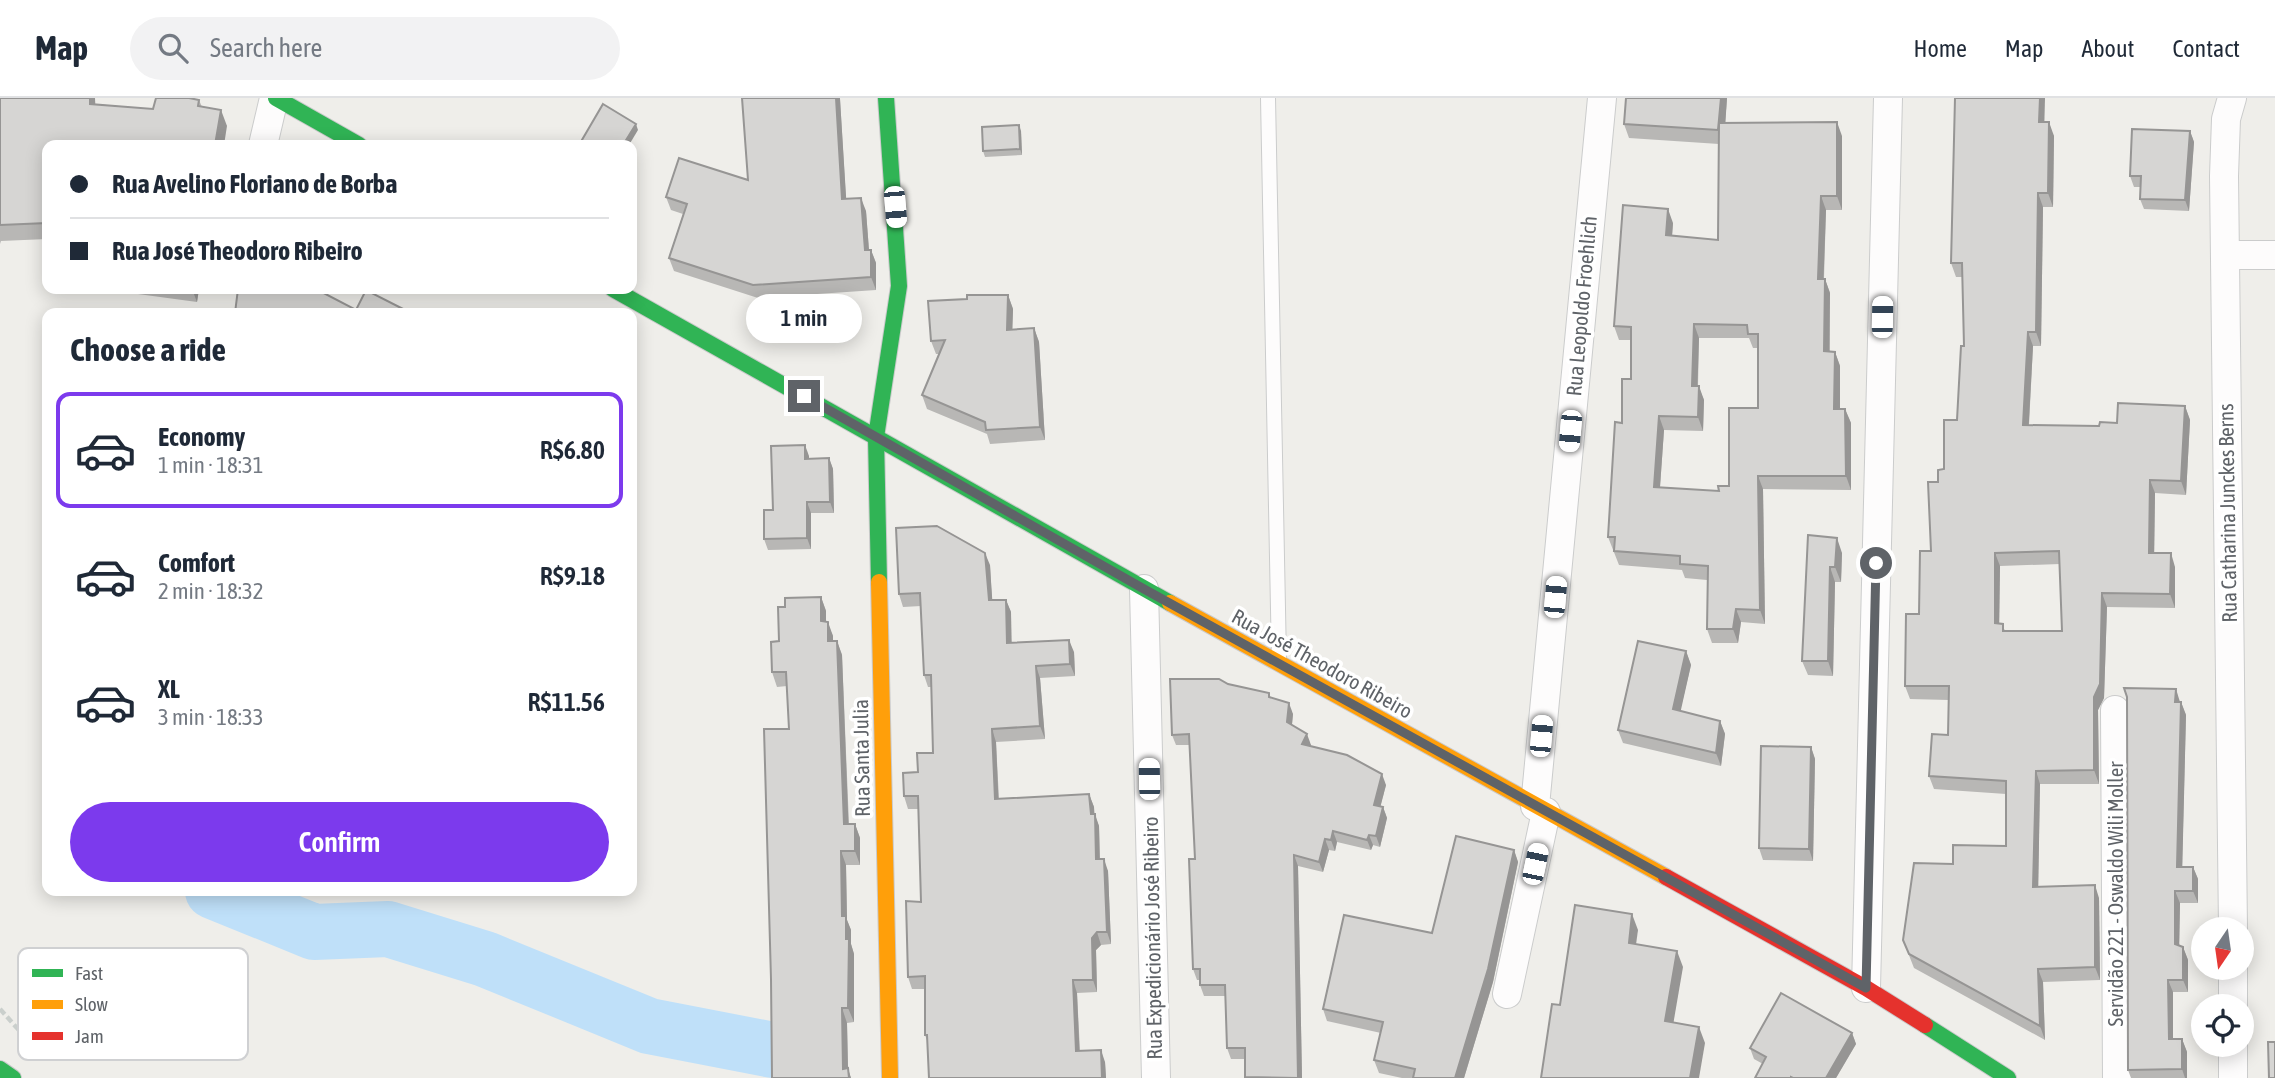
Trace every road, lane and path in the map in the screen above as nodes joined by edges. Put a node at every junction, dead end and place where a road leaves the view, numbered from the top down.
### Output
1 (275, 98) edge
2 (886, 98) edge
3 (1268, 98) edge
4 (1602, 98) edge
5 (1888, 98) edge
6 (2232, 98) edge
7 (264, 140) edge
8 (350, 140) edge
9 (2226, 255) junction
10 (2275, 255) edge
11 (622, 294) edge
12 (876, 437) junction
13 (1144, 589) junction
14 (1279, 664) junction
15 (2115, 710) dead end
16 (1541, 809) junction
17 (2233, 917) edge
18 (1866, 988) junction
19 (1507, 994) dead end
20 (0, 1009) edge
21 (18, 1029) edge
22 (2233, 1057) edge
23 (0, 1069) edge
24 (13, 1078) edge
25 (890, 1078) edge
26 (1156, 1078) edge
27 (2008, 1078) edge
28 (2117, 1078) edge
29 (2233, 1078) edge

1 - 7 street
1 - 8 main road
2 - 12 main road, Rua Santa Julia
3 - 14 lane
4 - 16 street, Rua Leopoldo Froehlich
5 - 18 street
6 - 9 street, Rua Catharina Junckes Berns
9 - 10 street
9 - 17 street, Rua Catharina Junckes Berns
11 - 12 main road, Rua José Theodoro Ribeiro
12 - 13 main road, Rua José Theodoro Ribeiro
12 - 25 main road, Rua Santa Julia
13 - 14 main road, Rua José Theodoro Ribeiro
13 - 26 street, Rua Expedicionário José Ribeiro
14 - 16 main road, Rua José Theodoro Ribeiro
15 - 28 street, Servidão 221 - Oswaldo Wili Moller
16 - 18 main road, Rua José Theodoro Ribeiro
16 - 19 street, Rua Leopoldo Froehlich
18 - 27 main road, Rua José Theodoro Ribeiro
20 - 21 path
22 - 29 street
23 - 24 main road

